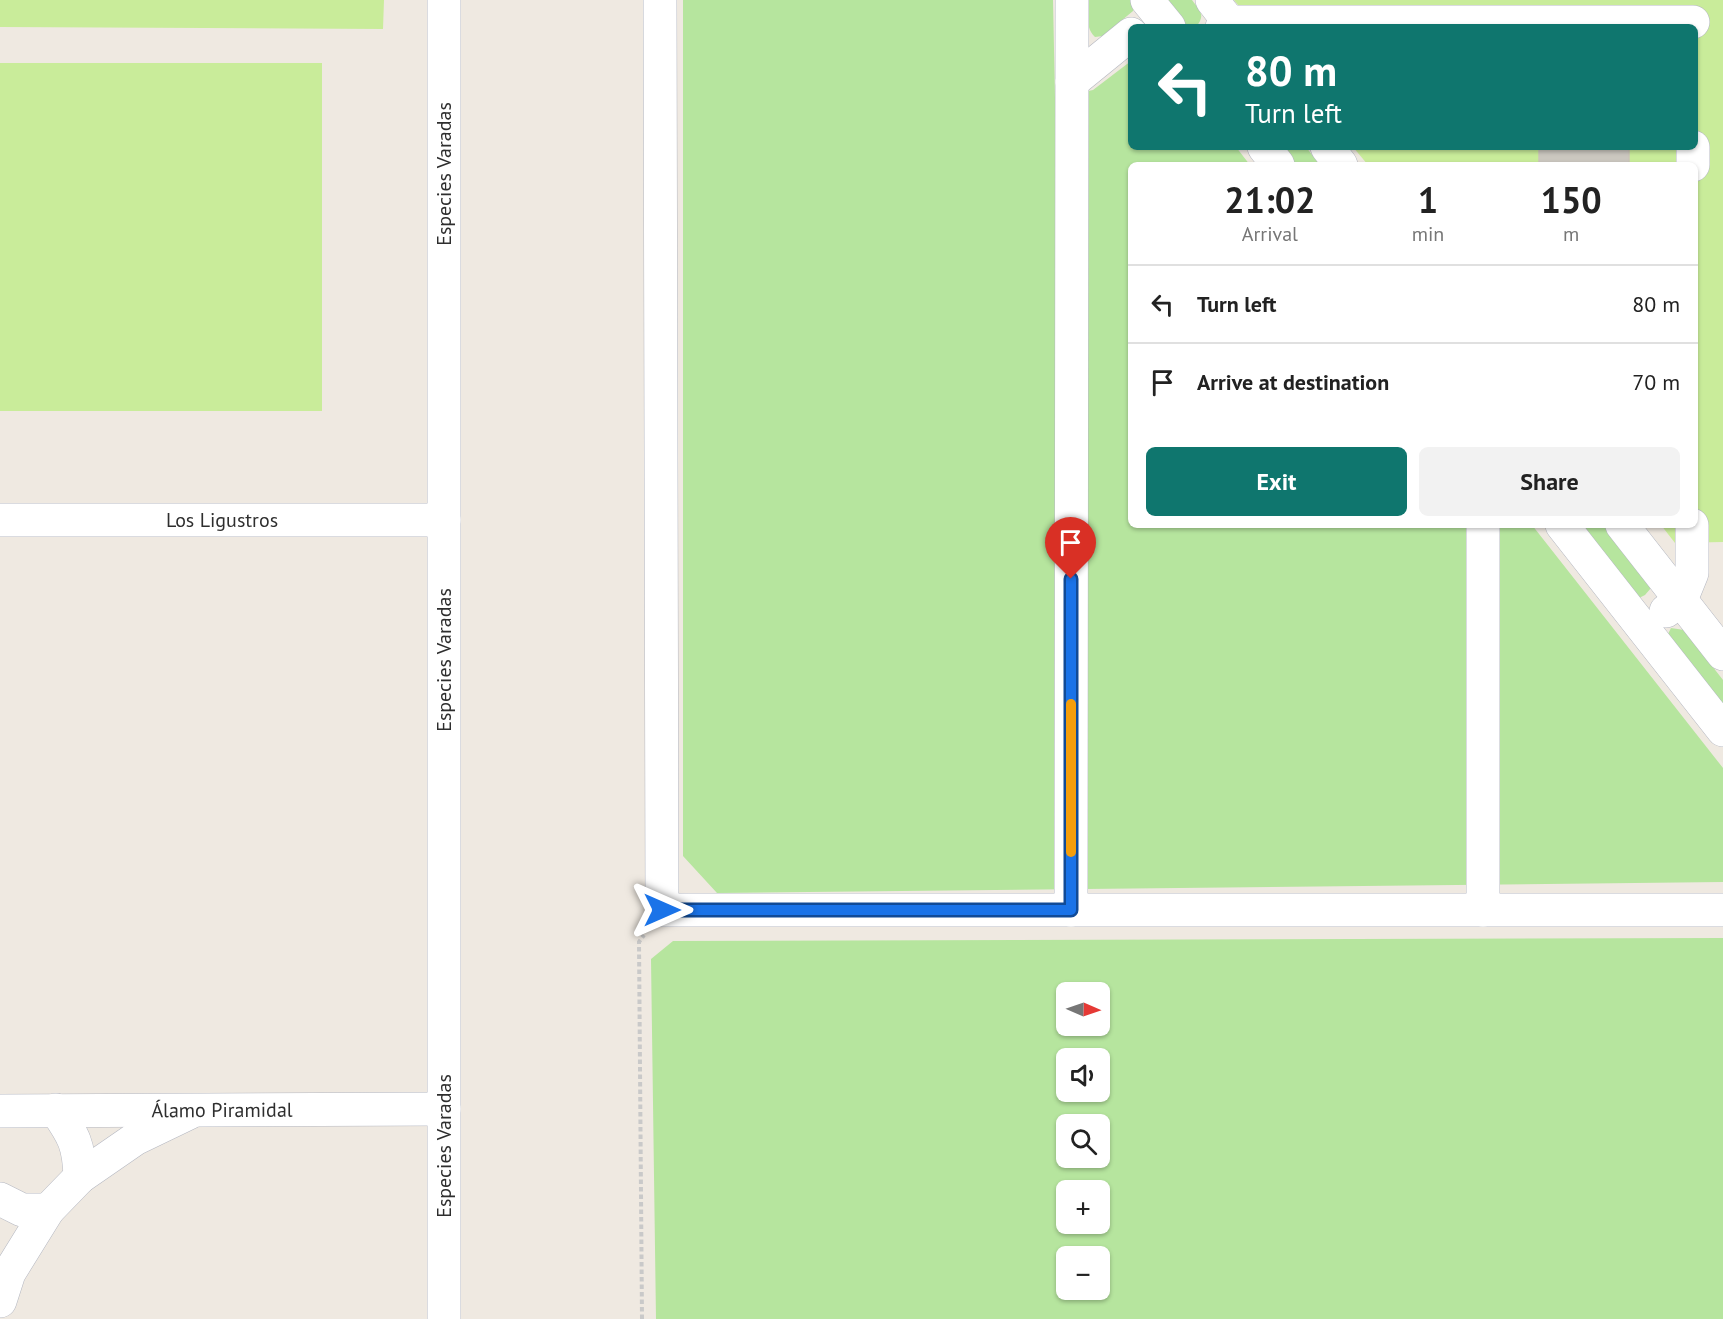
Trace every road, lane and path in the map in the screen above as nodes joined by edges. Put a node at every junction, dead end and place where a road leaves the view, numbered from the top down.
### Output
1 (444, 0) edge
2 (660, 0) edge
3 (1072, 0) edge
4 (1693, 16) edge
5 (1224, 19) edge
6 (1128, 36) edge
7 (1072, 82) junction
8 (1266, 150) edge
9 (1329, 150) edge
10 (1276, 162) edge
11 (1339, 162) edge
12 (0, 520) edge
13 (444, 520) junction
14 (1483, 528) edge
15 (1564, 528) edge
16 (1624, 528) edge
17 (1692, 528) edge
18 (1681, 600) junction
19 (1642, 627) junction
20 (1723, 654) edge
21 (1723, 730) edge
22 (662, 910) junction
23 (1071, 910) junction
24 (1483, 910) junction
25 (1723, 910) edge
26 (444, 1109) junction
27 (57, 1110) junction
28 (196, 1110) junction
29 (0, 1111) edge
30 (80, 1177) junction
31 (0, 1199) edge
32 (48, 1210) junction
33 (0, 1301) edge
34 (444, 1319) edge
35 (642, 1319) edge

1 - 13 street, Especies Varadas
2 - 22 street
3 - 7 street
4 - 5 street
6 - 7 street
7 - 23 street
8 - 10 street
9 - 11 street
12 - 13 street, Los Ligustros
13 - 26 street, Especies Varadas
14 - 24 street
15 - 19 street
16 - 18 street
17 - 18 street
18 - 19 street
18 - 20 street
19 - 21 street
22 - 23 street
22 - 35 path
23 - 24 street
24 - 25 street
26 - 28 street, Álamo Piramidal
26 - 34 street, Especies Varadas
27 - 28 street, Álamo Piramidal
27 - 29 street, Álamo Piramidal
27 - 30 street
28 - 30 street
30 - 32 street
31 - 32 street
32 - 33 street

